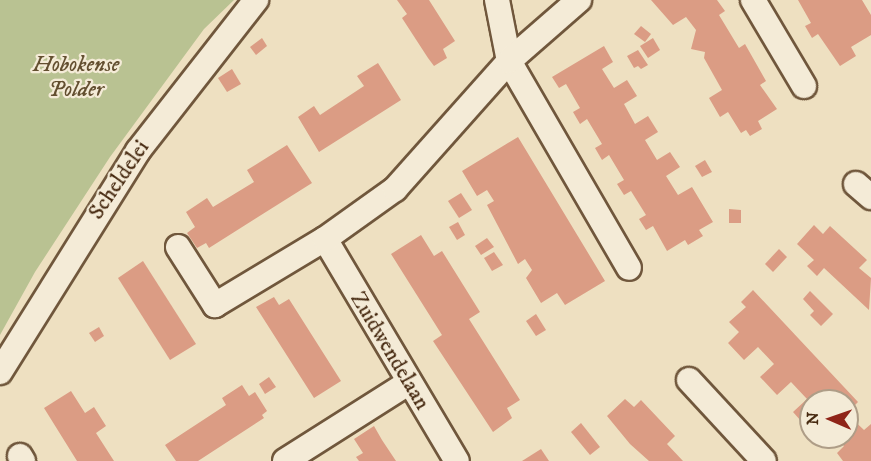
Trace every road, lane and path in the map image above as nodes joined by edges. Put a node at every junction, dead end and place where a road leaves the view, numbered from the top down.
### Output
1 (256, 0) edge
2 (497, 0) edge
3 (579, 0) edge
4 (753, 0) edge
5 (509, 61) junction
6 (804, 86) dead end
7 (325, 239) junction
8 (178, 247) dead end
9 (629, 268) dead end
10 (0, 372) edge
11 (689, 380) dead end
12 (408, 383) junction
13 (285, 461) edge
14 (457, 461) edge
15 (764, 461) edge

1 - 10 street, Scheldelei
2 - 5 street
3 - 5 street
4 - 6 street
5 - 7 street
5 - 9 street
7 - 8 street
7 - 12 street, Zuidwendelaan
11 - 15 street
12 - 13 street
12 - 14 street, Zuidwendelaan

